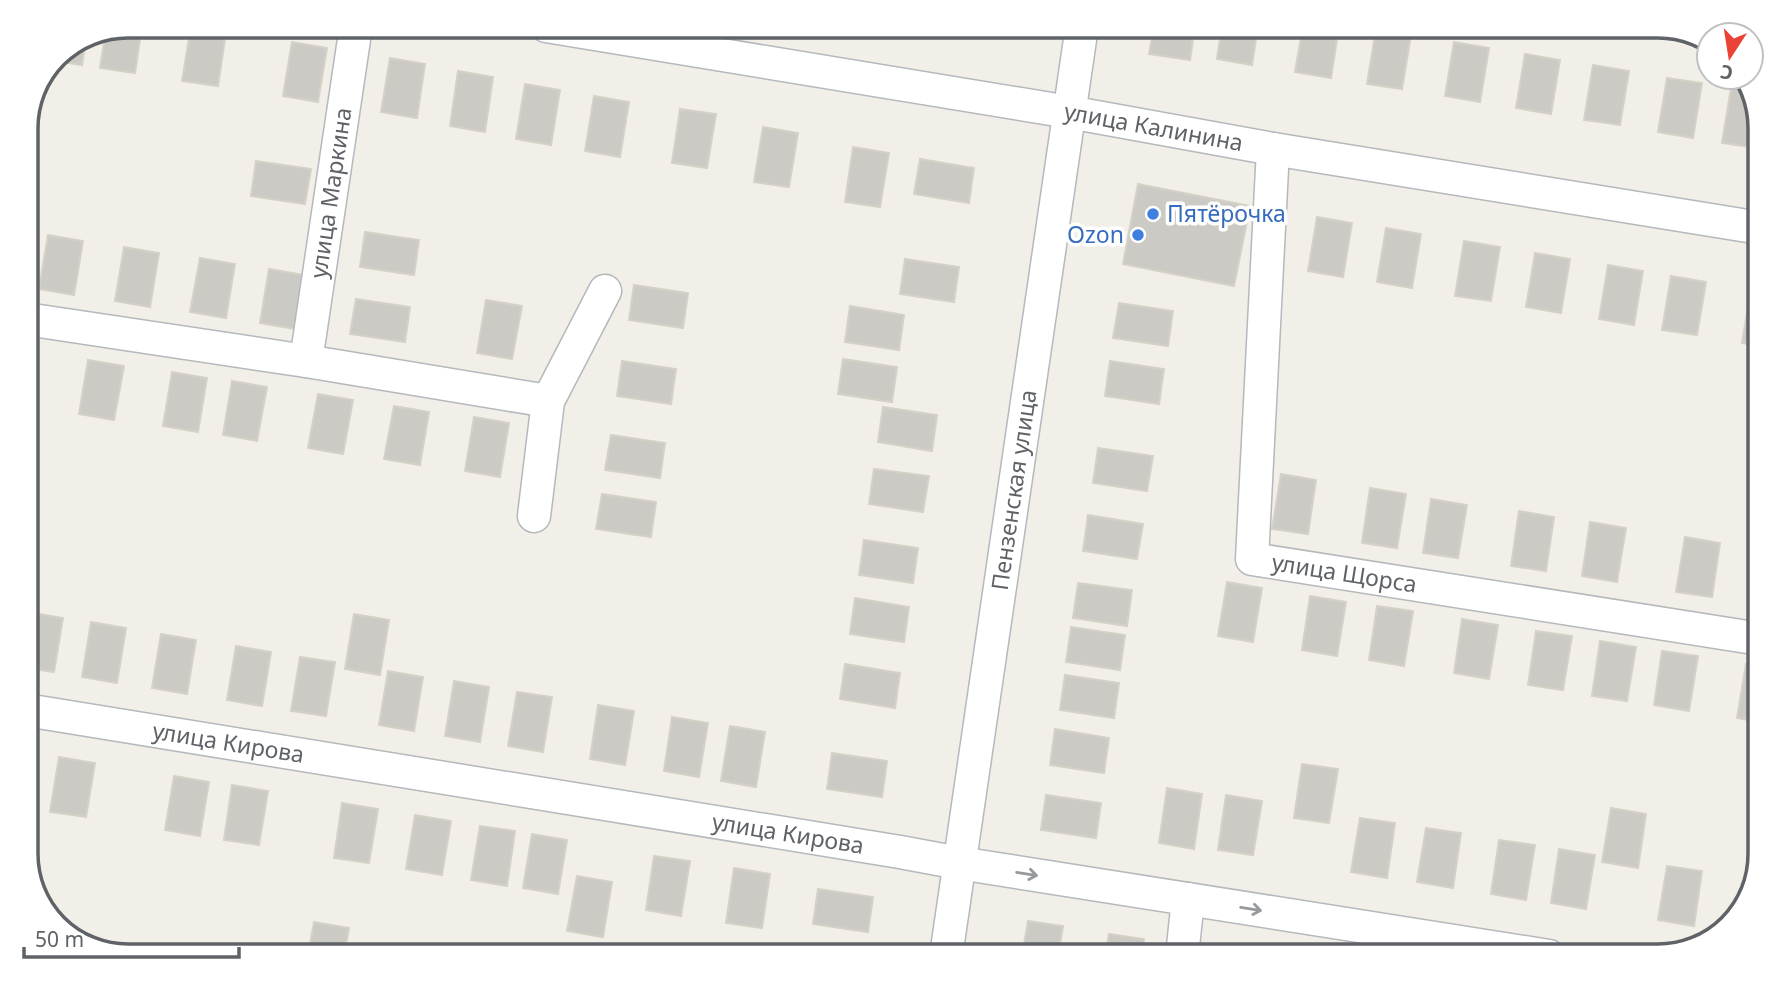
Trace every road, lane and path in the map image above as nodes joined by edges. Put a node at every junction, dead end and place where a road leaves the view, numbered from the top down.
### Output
1 (354, 39) edge
2 (624, 39) edge
3 (1080, 39) edge
4 (1069, 113) junction
5 (1273, 149) junction
6 (1747, 226) edge
7 (605, 291) dead end
8 (39, 322) edge
9 (306, 361) junction
10 (548, 401) junction
11 (534, 516) dead end
12 (1748, 637) edge
13 (39, 712) edge
14 (959, 863) junction
15 (1188, 899) junction
16 (948, 944) edge
17 (1183, 944) edge
18 (1473, 944) edge

1 - 9 street, улица Маркина
2 - 4 street, улица Калинина
3 - 4 street, Пензенская улица
4 - 5 street, улица Калинина
4 - 14 street, Пензенская улица
5 - 6 street, улица Калинина
5 - 12 street, улица Щорса
7 - 10 street
8 - 9 street
9 - 10 street
10 - 11 street
13 - 14 street, улица Кирова
14 -> 15 street, улица Кирова
14 - 16 street, Пензенская улица
15 - 17 street
15 -> 18 street, улица Кирова

